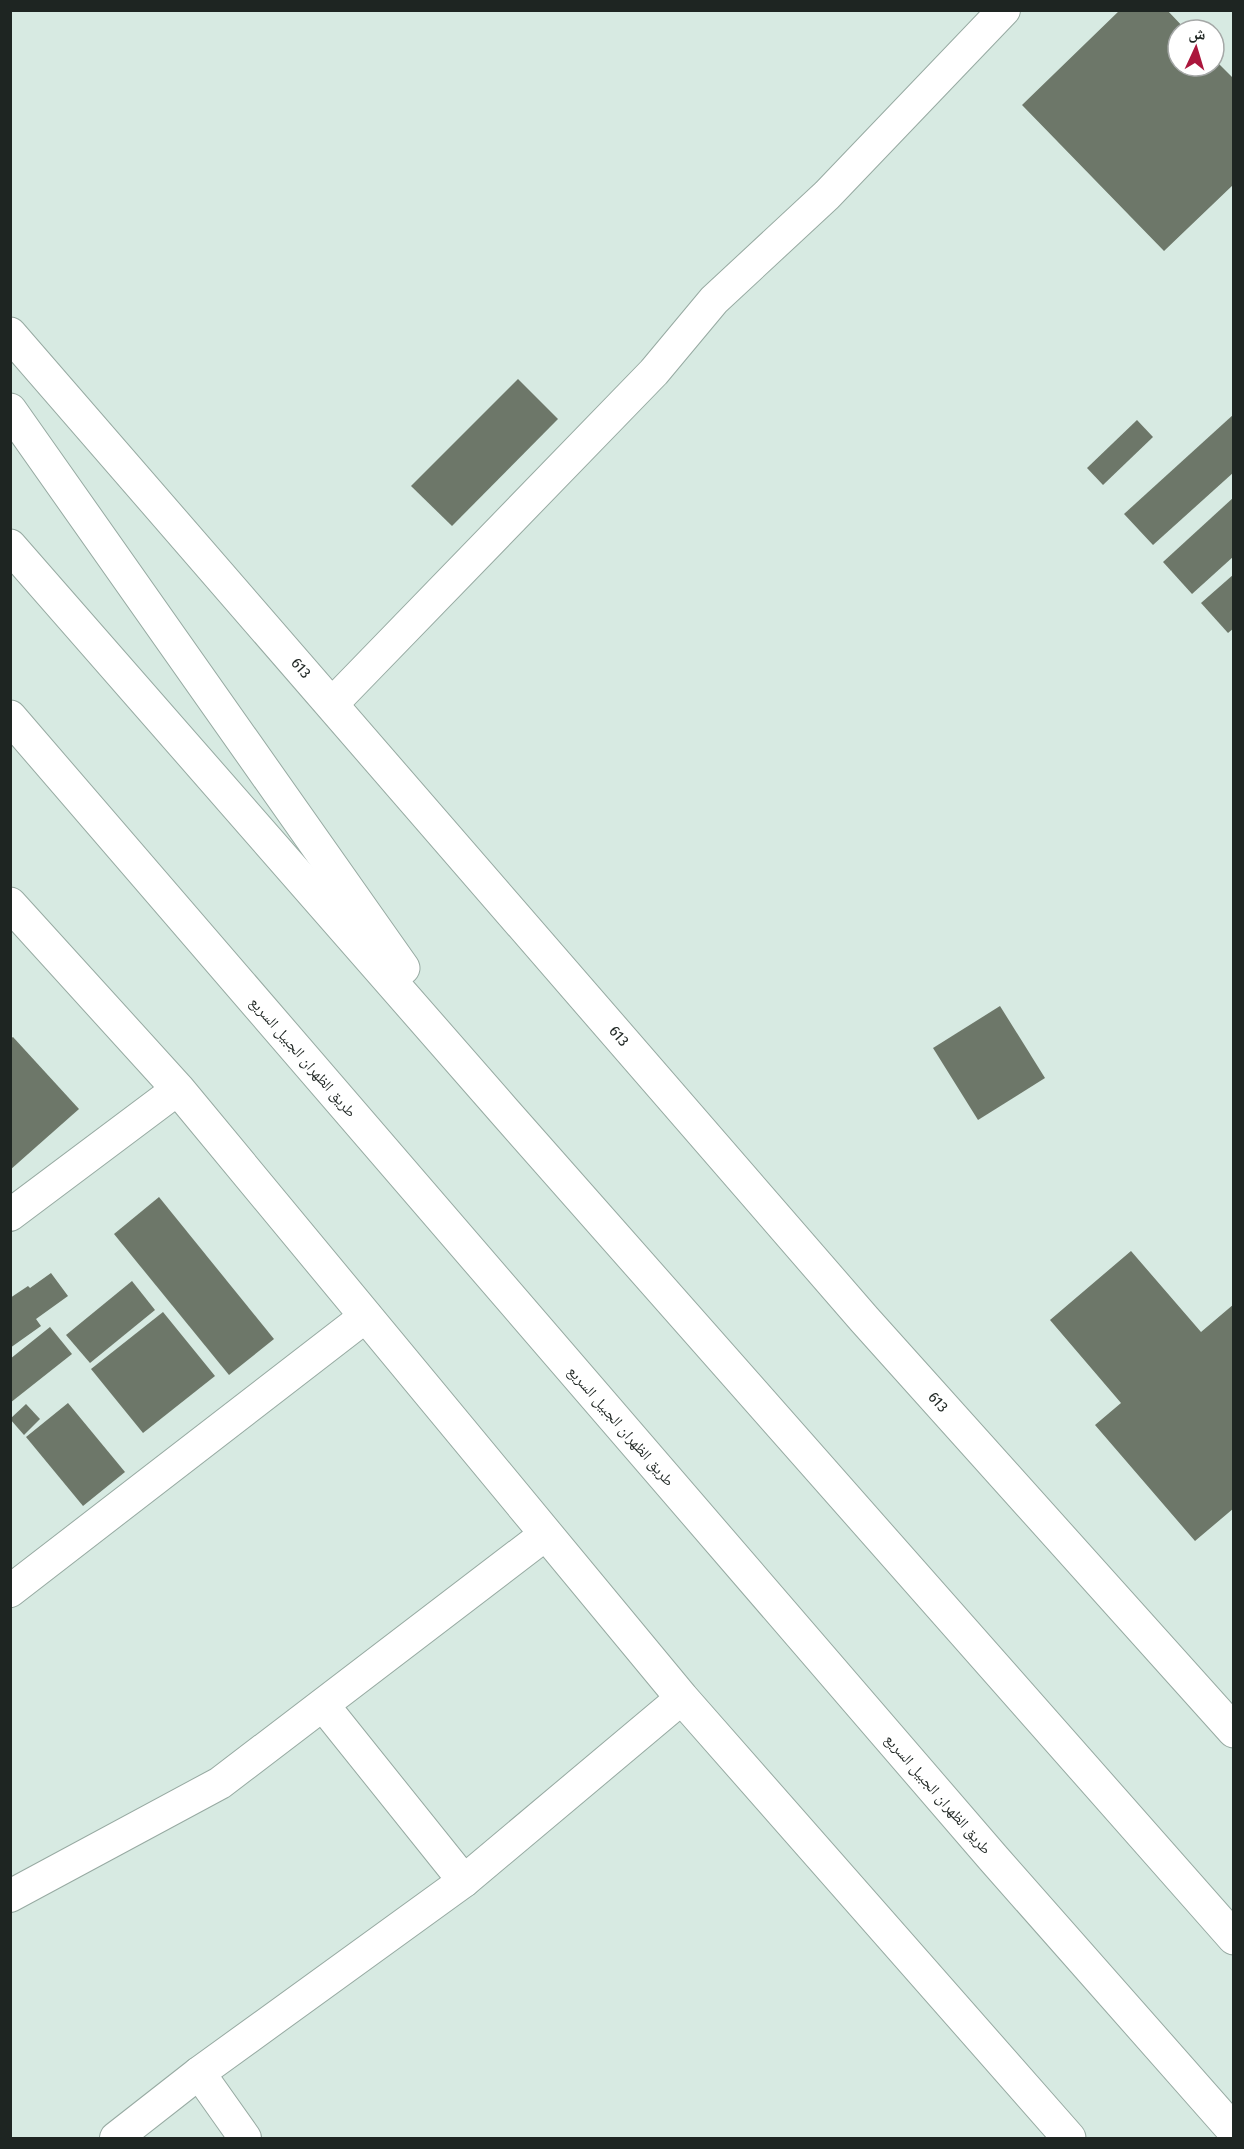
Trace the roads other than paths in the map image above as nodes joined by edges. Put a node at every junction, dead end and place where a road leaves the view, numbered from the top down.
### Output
1 (1004, 10) edge
2 (10, 334) edge
3 (10, 410) edge
4 (10, 546) edge
5 (332, 704) junction
6 (10, 717) edge
7 (10, 904) edge
8 (178, 1089) junction
9 (504, 1111) junction
10 (10, 1215) edge
11 (366, 1316) junction
12 (546, 1534) junction
13 (10, 1591) edge
14 (682, 1698) junction
15 (322, 1705) junction
16 (1233, 1731) edge
17 (994, 1859) junction
18 (464, 1881) junction
19 (10, 1896) edge
20 (1233, 1938) edge
21 (199, 2073) junction
22 (1233, 2132) edge
23 (116, 2139) edge
24 (245, 2139) edge
25 (1069, 2139) edge
26 (1210, 2139) edge

1 - 5 street
2 - 5 main road, 613
3 - 9 main road
4 - 9 main road
5 - 16 main road, 613
6 - 17 main road, طريق الظهران الجبيل السريع
7 - 8 main road
8 - 10 street
8 - 11 main road
9 - 20 main road
11 - 12 main road
11 - 13 street
12 - 14 main road
12 - 15 street
14 - 18 street
14 - 25 main road
15 - 18 street
15 - 19 street
17 - 22 main road, طريق الظهران الجبيل السريع
17 - 26 main road
18 - 21 street
21 - 23 street
21 - 24 street

